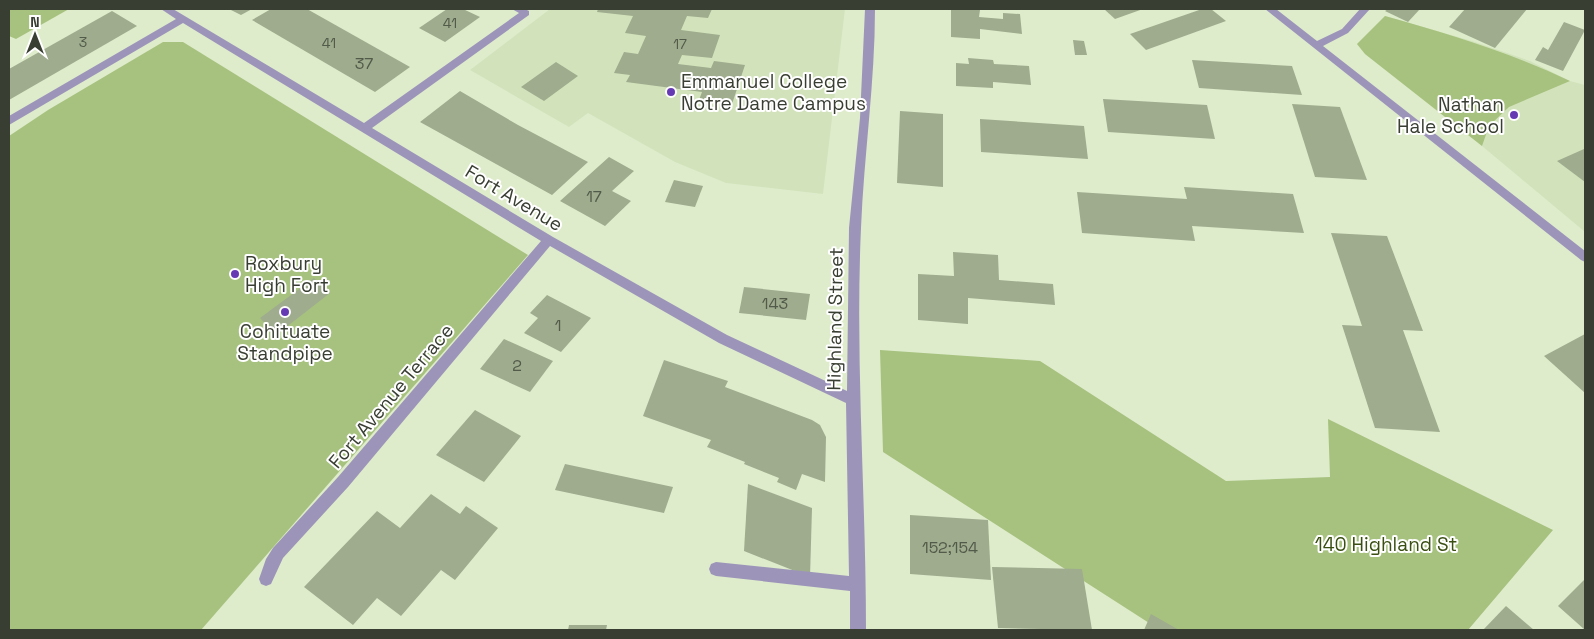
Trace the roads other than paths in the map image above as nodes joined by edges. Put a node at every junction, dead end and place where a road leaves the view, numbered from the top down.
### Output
1 (166, 9) edge
2 (870, 9) edge
3 (1270, 9) edge
4 (1365, 9) edge
5 (522, 11) edge
6 (182, 19) junction
7 (1317, 46) junction
8 (9, 121) edge
9 (363, 129) junction
10 (549, 240) junction
11 (1585, 256) edge
12 (853, 400) junction
13 (716, 569) dead end
14 (266, 579) dead end
15 (857, 584) junction
16 (858, 630) edge

1 - 6 street, Fort Avenue
2 - 12 street, Highland Street
3 - 7 street
4 - 7 street
5 - 9 street
6 - 8 street
6 - 9 street, Fort Avenue
7 - 11 street
9 - 10 street, Fort Avenue
10 - 12 street, Fort Avenue
10 - 14 street, Fort Avenue Terrace
12 - 15 street, Highland Street
13 - 15 street
15 - 16 street, Highland Street

